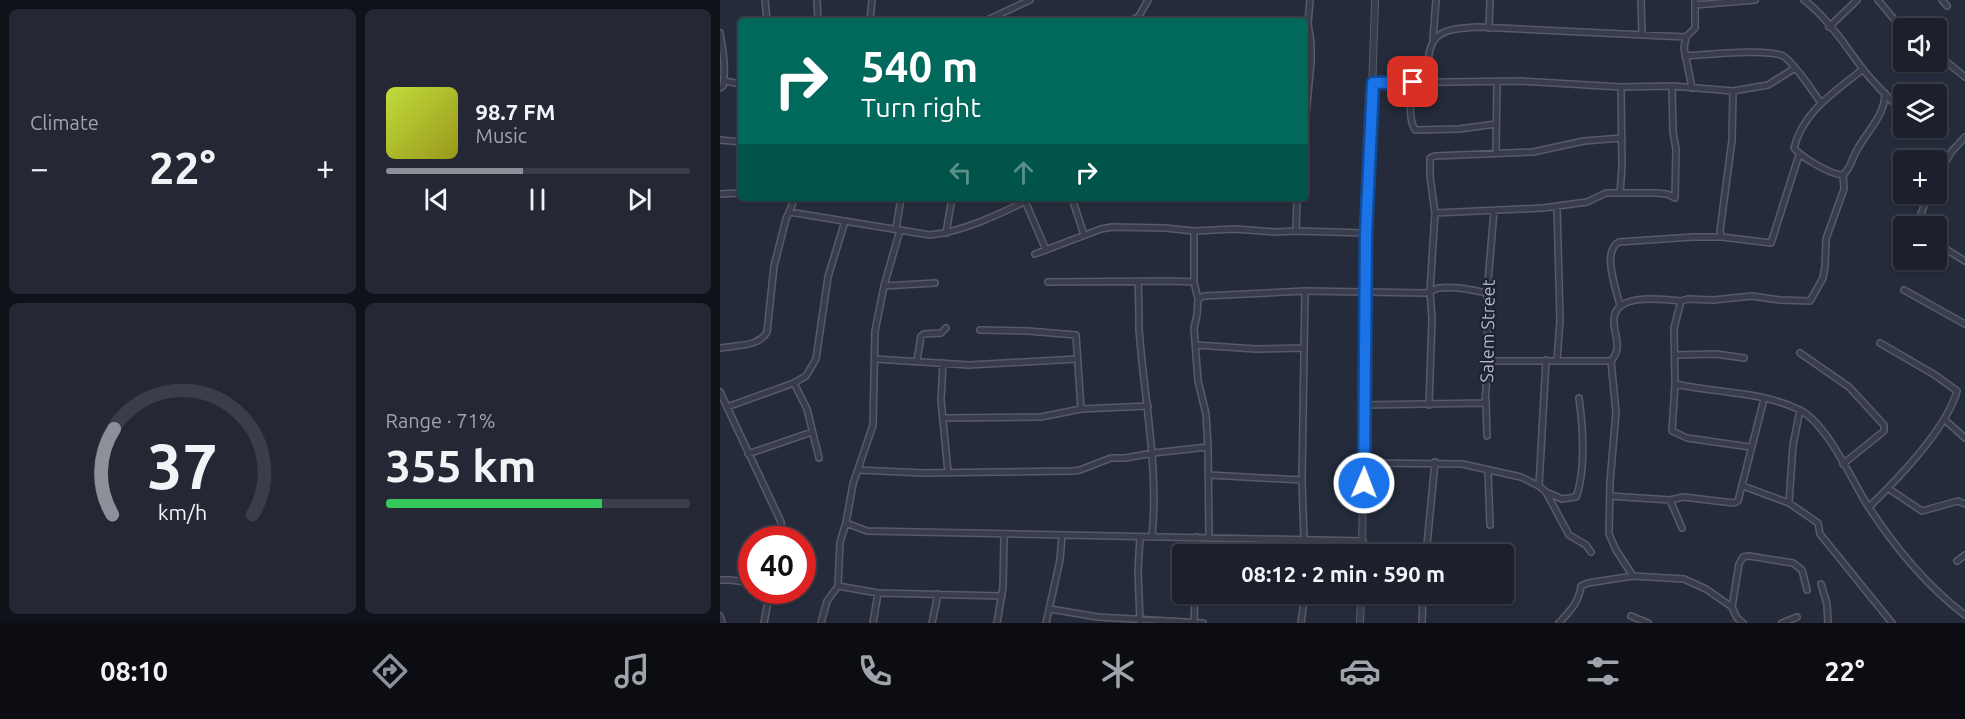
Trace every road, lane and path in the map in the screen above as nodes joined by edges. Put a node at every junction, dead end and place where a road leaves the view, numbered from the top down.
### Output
1 (765, 0) edge
2 (817, 0) edge
3 (872, 0) edge
4 (1030, 0) edge
5 (1148, 0) edge
6 (1310, 0) edge
7 (1375, 0) edge
8 (1436, 0) edge
9 (1491, 0) edge
10 (1641, 0) edge
11 (1755, 0) edge
12 (1804, 0) edge
13 (1857, 0) edge
14 (1878, 0) edge
15 (1942, 0) edge
16 (1695, 2) edge
17 (1947, 6) dead end
18 (767, 18) edge
19 (818, 18) edge
20 (870, 18) edge
21 (991, 18) edge
22 (1136, 18) edge
23 (1893, 18) edge
24 (1308, 23) edge
25 (1308, 23) edge
26 (1830, 27) junction
27 (1490, 28) junction
28 (720, 33) edge
29 (1642, 34) junction
30 (1686, 37) junction
31 (1434, 39) junction
32 (1685, 56) junction
33 (1947, 63) edge
34 (1795, 68) junction
35 (1863, 69) junction
36 (1965, 77) edge
37 (724, 81) junction
38 (1497, 81) junction
39 (1413, 82) junction
40 (1427, 82) junction
41 (738, 83) edge
42 (1373, 83) junction
43 (1308, 84) edge
44 (1672, 86) junction
45 (1621, 87) junction
46 (720, 88) edge
47 (1692, 88) junction
48 (1733, 91) junction
49 (1885, 93) junction
50 (1893, 101) edge
51 (1821, 103) junction
52 (1496, 124) junction
53 (1965, 137) edge
54 (1622, 138) junction
55 (720, 140) edge
56 (738, 142) edge
57 (1496, 152) junction
58 (1799, 155) junction
59 (1947, 159) edge
60 (1843, 175) junction
61 (738, 193) edge
62 (1620, 193) junction
63 (720, 194) edge
64 (794, 201) edge
65 (901, 201) edge
66 (951, 201) edge
67 (1025, 201) joint
68 (1073, 201) edge
69 (1297, 201) edge
70 (1557, 207) junction
71 (1494, 211) junction
72 (789, 212) junction
73 (1435, 213) junction
74 (845, 221) junction
75 (898, 230) junction
76 (1194, 231) junction
77 (1296, 231) junction
78 (946, 233) junction
79 (1366, 233) junction
80 (1084, 235) junction
81 (1722, 237) junction
82 (1046, 250) junction
83 (1947, 250) edge
84 (1035, 254) dead end
85 (1965, 261) edge
86 (1048, 282) dead end
87 (1138, 282) junction
88 (1194, 282) junction
89 (934, 283) dead end
90 (884, 286) junction
91 (1904, 290) dead end
92 (1305, 291) junction
93 (1365, 291) junction
94 (1430, 291) junction
95 (1487, 293) junction
96 (1198, 299) junction
97 (1681, 301) junction
98 (1620, 306) junction
99 (1965, 324) edge
100 (946, 328) dead end
101 (980, 330) dead end
102 (1880, 342) dead end
103 (1196, 345) junction
104 (720, 348) edge
105 (1303, 348) junction
106 (1800, 353) dead end
107 (1675, 355) junction
108 (1744, 358) dead end
109 (875, 359) junction
110 (1077, 359) junction
111 (1546, 360) junction
112 (917, 361) junction
113 (1488, 361) junction
114 (1557, 361) junction
115 (1611, 361) junction
116 (943, 363) junction
117 (794, 383) junction
118 (1675, 384) junction
119 (720, 392) edge
120 (1579, 398) dead end
121 (1486, 399) junction
122 (1764, 399) junction
123 (1365, 405) junction
124 (1429, 405) junction
125 (1148, 406) junction
126 (728, 407) junction
127 (1081, 409) junction
128 (1800, 410) junction
129 (943, 418) junction
130 (1945, 420) junction
131 (812, 432) junction
132 (1487, 436) dead end
133 (1965, 438) edge
134 (1208, 447) junction
135 (1750, 447) junction
136 (1152, 453) junction
137 (748, 454) junction
138 (819, 458) dead end
139 (1435, 462) junction
140 (1364, 463) junction
141 (1843, 464) junction
142 (858, 470) junction
143 (1488, 471) junction
144 (948, 472) junction
145 (1209, 475) junction
146 (1302, 480) junction
147 (1539, 486) junction
148 (1743, 486) junction
149 (1888, 489) junction
150 (1546, 492) junction
151 (1610, 496) junction
152 (1670, 500) junction
153 (1789, 502) junction
154 (1965, 504) edge
155 (1869, 507) junction
156 (846, 523) junction
157 (1490, 525) dead end
158 (781, 526) edge
159 (1682, 528) dead end
160 (1062, 534) junction
161 (1004, 535) junction
162 (1140, 537) junction
163 (1152, 537) junction
164 (1197, 537) junction
165 (1209, 537) junction
166 (1304, 540) junction
167 (1362, 541) joint
168 (1197, 544) edge
169 (1427, 544) edge
170 (1591, 552) dead end
171 (1965, 555) edge
172 (1958, 561) dead end
173 (1633, 576) junction
174 (720, 580) edge
175 (738, 581) edge
176 (1821, 584) dead end
177 (838, 586) junction
178 (1807, 590) dead end
179 (878, 593) junction
180 (938, 594) junction
181 (1002, 596) junction
182 (768, 604) edge
183 (1195, 604) edge
184 (1304, 604) edge
185 (1361, 604) edge
186 (1423, 604) edge
187 (1732, 607) junction
188 (1050, 609) junction
189 (1965, 615) edge
190 (720, 616) edge
191 (1631, 616) dead end
192 (1797, 617) dead end
193 (1140, 621) junction
194 (1194, 622) edge
195 (1829, 622) edge
196 (722, 623) edge
197 (764, 623) edge
198 (821, 623) edge
199 (873, 623) edge
200 (932, 623) edge
201 (997, 623) edge
202 (1046, 623) edge
203 (1203, 623) edge
204 (1301, 623) edge
205 (1360, 623) edge
206 (1422, 623) edge
207 (1559, 623) edge
208 (1648, 623) edge
209 (1743, 623) edge
210 (1782, 623) edge
211 (1892, 623) edge

1 - 18 street
2 - 19 street
3 - 20 street
4 - 21 street
5 - 22 street
6 - 25 street
7 - 42 street
8 - 31 street
9 - 27 street
10 - 29 street
11 - 16 street
12 - 26 street
13 - 26 street
14 - 23 street
15 - 17 street
16 - 30 street
24 - 43 street
26 - 35 street
27 - 29 street
27 - 31 street
28 - 37 street
29 - 30 street
30 - 32 street
31 - 40 street
32 - 34 street
32 - 47 street
33 - 36 street
34 - 48 street
34 - 51 street
35 - 49 street
35 - 51 street
37 - 41 street
37 - 46 street
38 - 40 street
38 - 45 street
38 - 52 street
39 - 40 street
39 - 42 street
39 - 52 street
42 - 79 street
44 - 45 street
44 - 47 street
44 - 62 street
45 - 54 street
47 - 48 street
48 - 81 street
49 - 50 street
49 - 60 street
51 - 58 street
52 - 57 street
53 - 59 street
54 - 57 street
54 - 62 street
55 - 56 street
57 - 73 street
58 - 60 street
58 - 81 street
60 - 97 street
61 - 63 street
62 - 70 street
64 - 72 street
65 - 75 street
66 - 78 street
67 - 78 street
67 - 82 street
68 - 80 street
69 - 77 street
70 - 71 street
70 - 114 street
71 - 73 street
71 - 95 street, Salem Street
72 - 74 street
72 - 104 street
73 - 94 street
74 - 75 street
74 - 117 street
75 - 78 street
75 - 90 street
76 - 77 street
76 - 80 street
76 - 88 street
77 - 79 street
79 - 93 street
80 - 82 street
81 - 98 street
82 - 84 street
83 - 85 street
86 - 87 street
87 - 88 street
87 - 125 street
88 - 96 street
89 - 90 street
90 - 109 street
91 - 99 street
92 - 93 street
92 - 96 street
92 - 105 street
93 - 94 street
93 - 123 street
94 - 95 street
94 - 124 street
95 - 113 street, Salem Street
96 - 103 street
97 - 98 street
97 - 107 street
98 - 115 street
100 - 112 street
101 - 110 street
102 - 130 street
103 - 105 street
103 - 134 street
105 - 146 street
106 - 141 street
107 - 108 street
107 - 118 street
109 - 112 street
109 - 142 street
110 - 116 street
110 - 127 street
111 - 113 street
111 - 114 street
111 - 147 street
112 - 116 street
113 - 121 street, Salem Street
114 - 115 street
115 - 151 street
116 - 129 street
117 - 126 street
117 - 131 street
118 - 122 street
118 - 135 street
119 - 126 street
120 - 150 street
121 - 124 street, Salem Street
121 - 132 street
122 - 128 street
122 - 135 street
123 - 124 street, Salem Street
123 - 140 street
125 - 127 street
125 - 136 street
126 - 137 street
127 - 129 street
128 - 141 street
128 - 153 street
129 - 144 street
130 - 133 street
130 - 149 street
131 - 137 street
131 - 138 street
134 - 136 street
134 - 145 street
135 - 148 street
136 - 144 street
136 - 163 street
137 - 158 street
139 - 140 street
139 - 143 street
139 - 169 street
140 - 167 street
141 - 155 street
142 - 144 street
142 - 156 street
143 - 147 street
143 - 157 street
145 - 146 street
145 - 165 street
146 - 166 street
147 - 150 street
148 - 152 street
148 - 153 street
149 - 154 street
149 - 155 street
150 - 170 street
151 - 152 street
151 - 173 street
152 - 159 street
153 - 211 street
155 - 189 street
156 - 161 street
156 - 177 street
160 - 161 street
160 - 162 street
160 - 188 street
161 - 181 street
162 - 163 street
162 - 193 street
163 - 164 street
164 - 165 street
164 - 168 street
165 - 166 street
166 - 167 street
171 - 172 street
173 - 187 street
173 - 207 street
174 - 175 street
176 - 195 street
177 - 179 street
177 - 198 street
178 - 187 street
179 - 180 street
179 - 199 street
180 - 181 street
180 - 200 street
181 - 201 street
182 - 197 street
183 - 194 street
184 - 204 street
185 - 205 street
186 - 206 street
187 - 209 street
188 - 193 street
188 - 202 street
190 - 196 street
191 - 208 street
192 - 210 street
193 - 194 street
194 - 203 street

